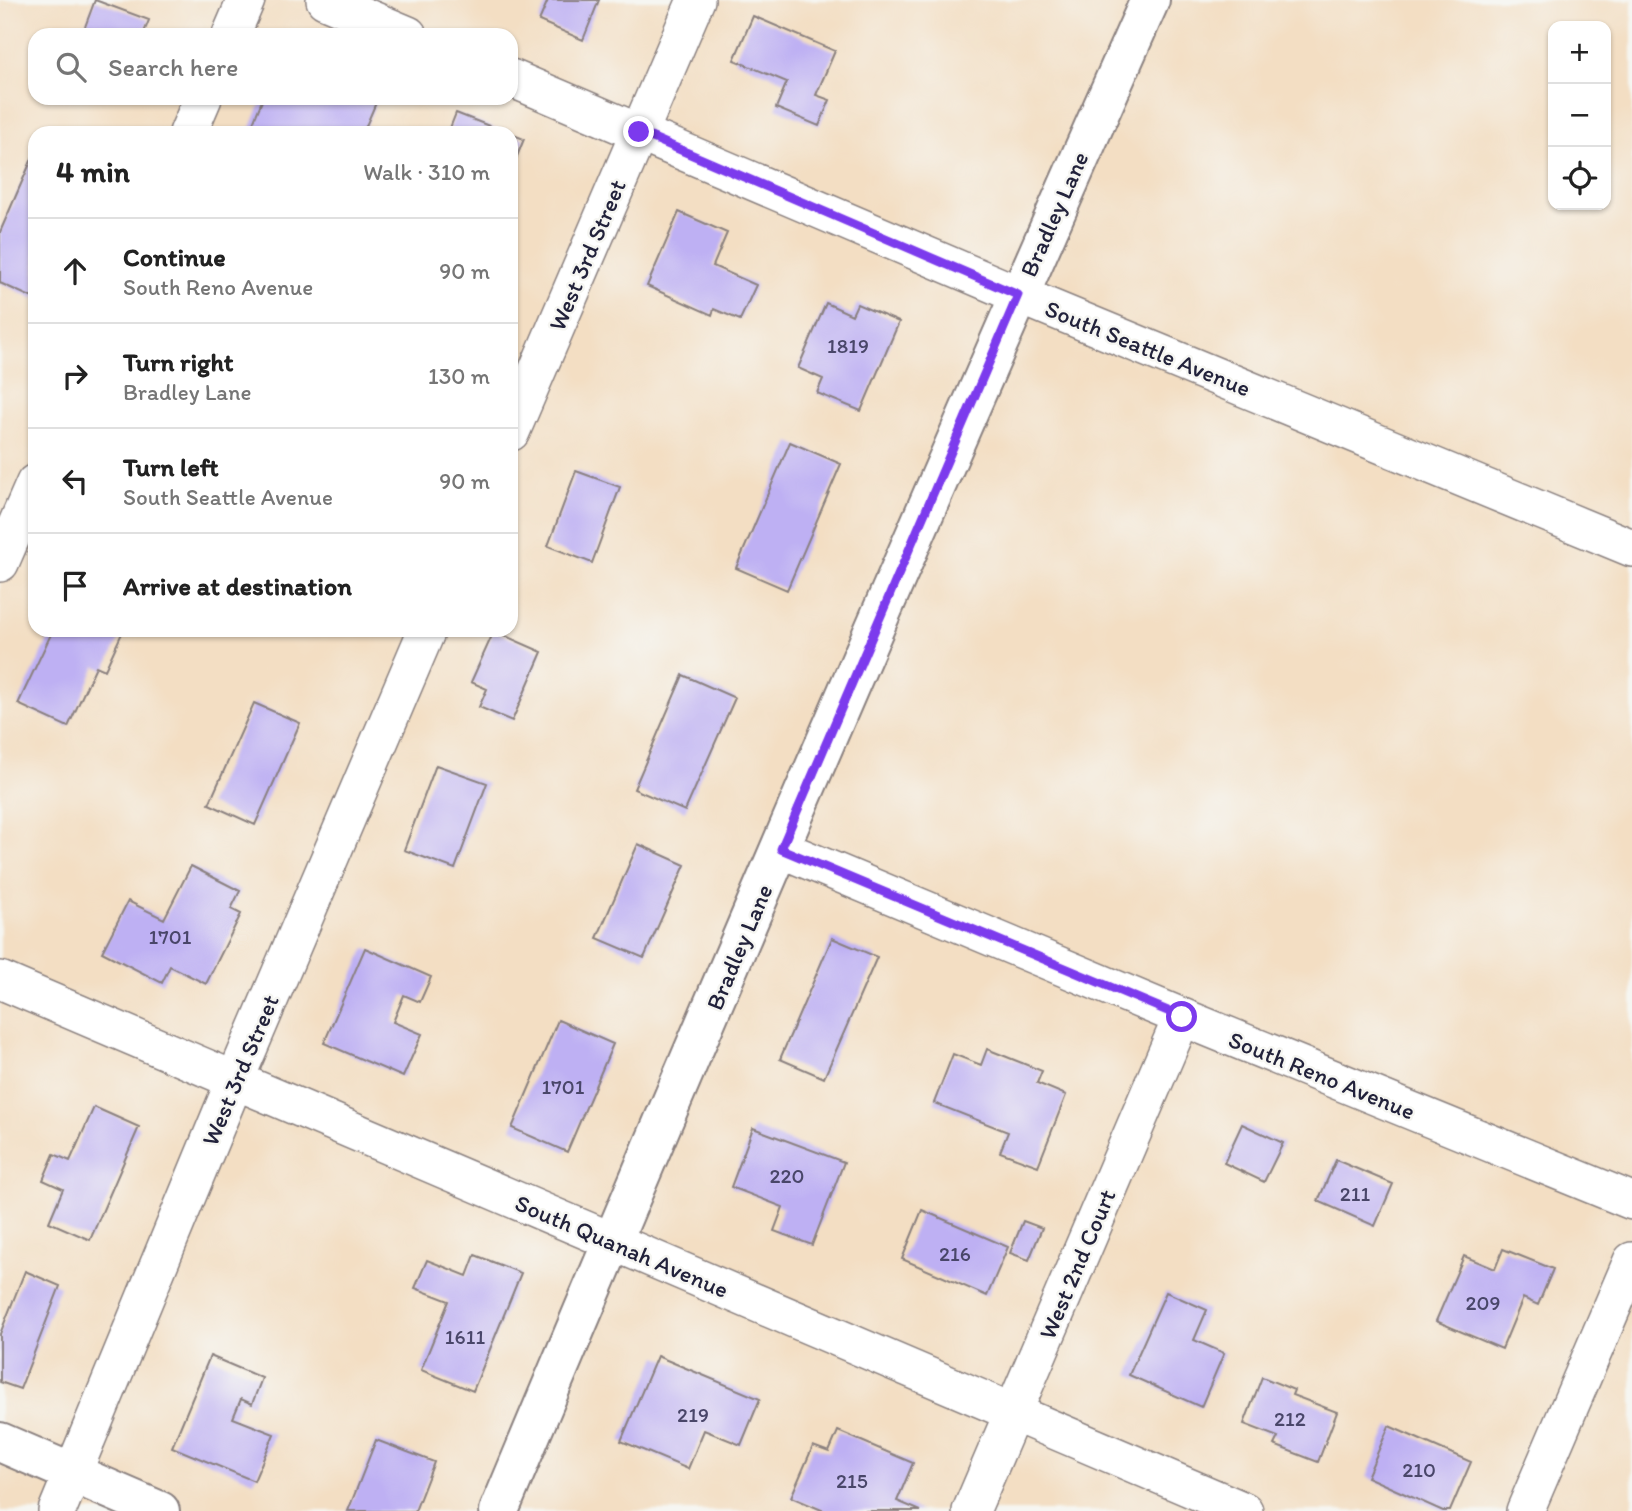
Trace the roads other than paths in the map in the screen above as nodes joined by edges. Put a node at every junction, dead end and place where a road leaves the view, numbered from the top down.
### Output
1 (246, 0) edge
2 (325, 0) edge
3 (696, 0) edge
4 (1150, 0) edge
5 (234, 28) edge
6 (391, 28) edge
7 (518, 81) edge
8 (200, 105) edge
9 (191, 126) edge
10 (639, 132) junction
11 (1018, 295) junction
12 (518, 416) edge
13 (28, 499) edge
14 (1632, 548) edge
15 (0, 563) edge
16 (424, 637) edge
17 (781, 849) junction
18 (0, 980) edge
19 (1182, 1017) junction
20 (235, 1080) junction
21 (1632, 1201) edge
22 (612, 1242) junction
23 (1632, 1261) edge
24 (1013, 1413) junction
25 (0, 1442) edge
26 (74, 1472) junction
27 (57, 1511) edge
28 (160, 1511) edge
29 (499, 1511) edge
30 (971, 1511) edge
31 (1244, 1511) edge
32 (1525, 1511) edge

1 - 5 street
2 - 6 street
3 - 10 street, West 3rd Street
4 - 11 street, Bradley Lane
7 - 10 street, South Seattle Avenue
8 - 9 street
10 - 11 street, South Seattle Avenue
10 - 12 street, West 3rd Street
11 - 14 street, South Seattle Avenue
11 - 17 street, Bradley Lane
13 - 15 street
16 - 20 street, West 3rd Street
17 - 19 street, South Reno Avenue
17 - 22 street, Bradley Lane
18 - 20 street, South Quanah Avenue
19 - 21 street, South Reno Avenue
19 - 24 street, West 2nd Court
20 - 22 street, South Quanah Avenue
20 - 26 street, West 3rd Street
22 - 24 street, South Quanah Avenue
22 - 29 street, Bradley Lane
23 - 32 street
24 - 30 street, West 2nd Court
24 - 31 street, South Quanah Avenue
25 - 26 street
26 - 27 street, West 3rd Street
26 - 28 street

